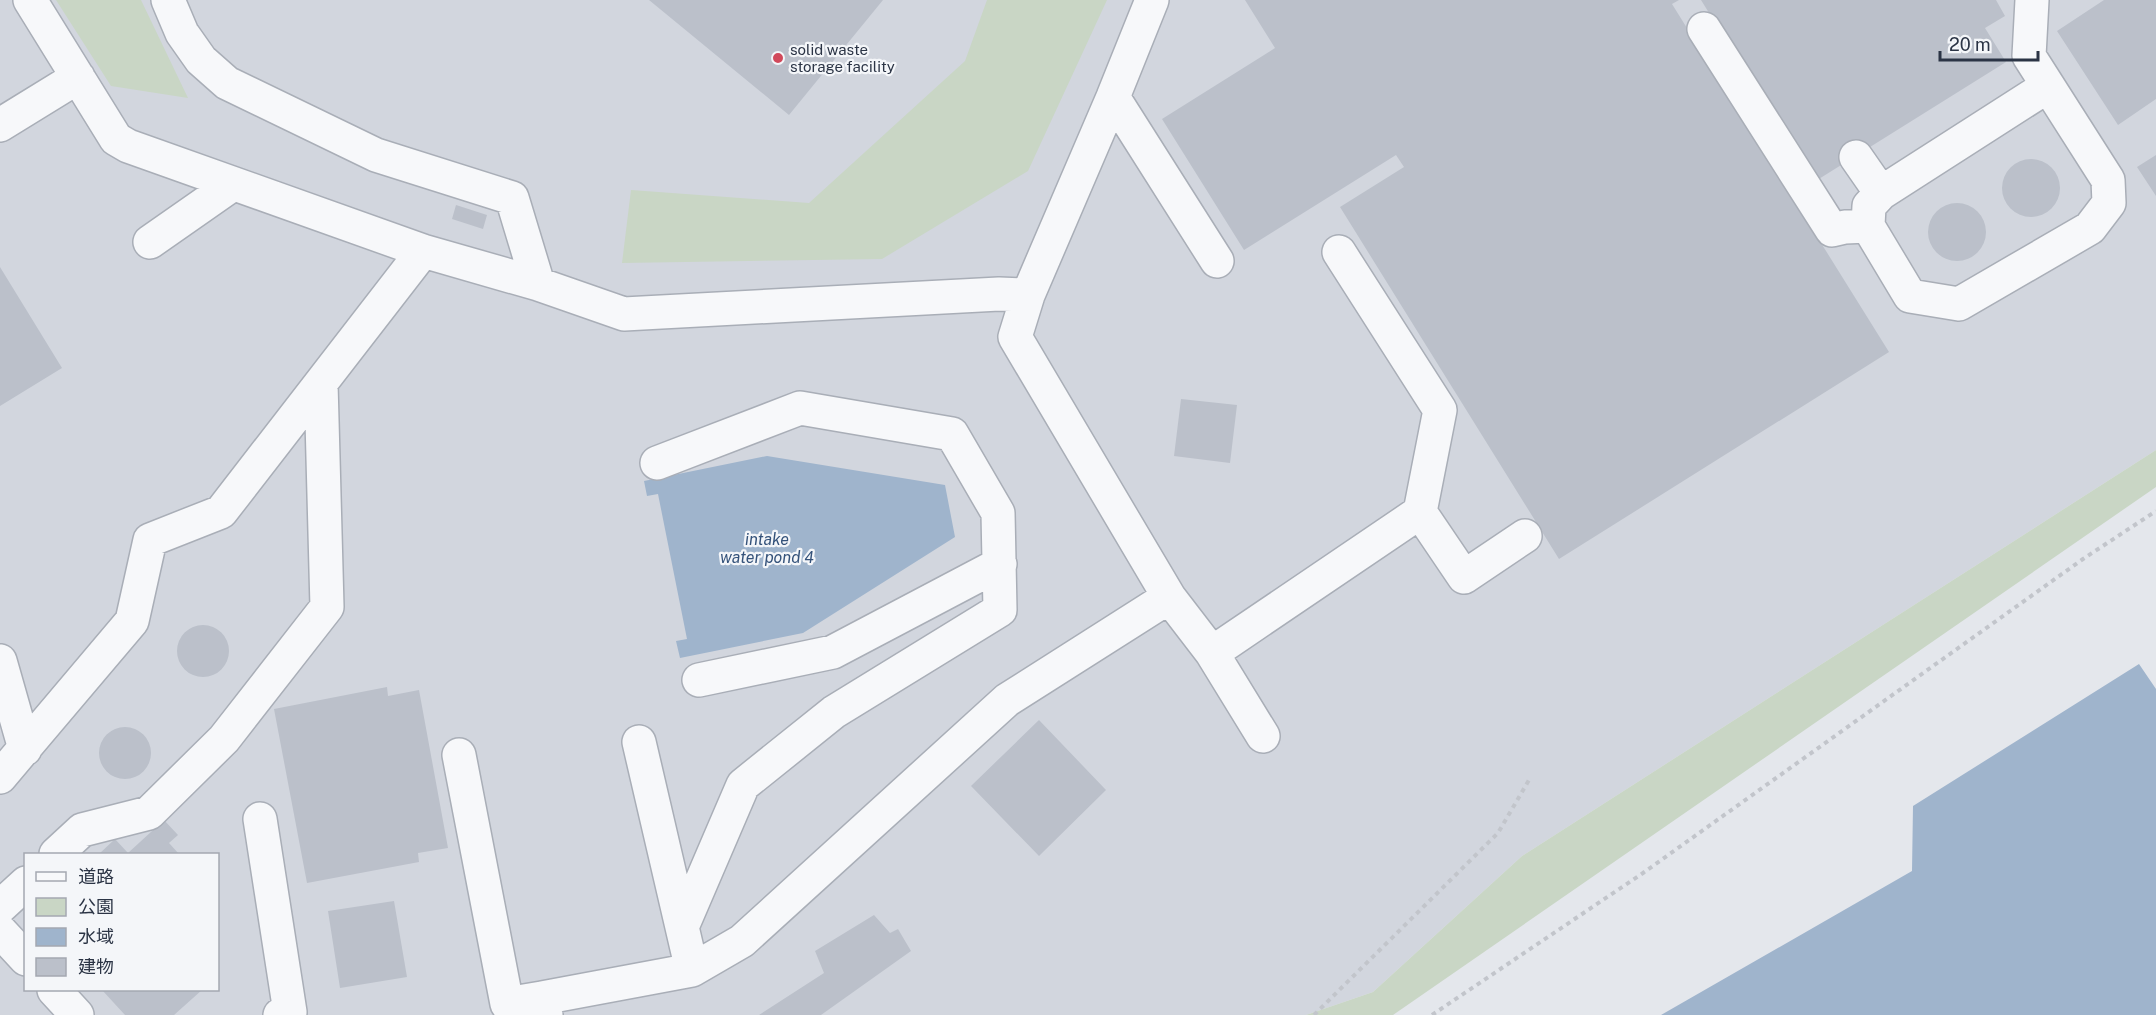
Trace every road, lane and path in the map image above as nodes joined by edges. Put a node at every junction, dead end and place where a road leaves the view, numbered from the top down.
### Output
1 (30, 0) edge
2 (168, 0) edge
3 (1152, 0) edge
4 (2031, 0) edge
5 (1704, 29) dead end
6 (78, 77) junction
7 (2048, 86) junction
8 (1113, 97) junction
9 (0, 125) edge
10 (1856, 157) dead end
11 (233, 184) junction
12 (1881, 193) junction
13 (1868, 226) junction
14 (150, 242) dead end
15 (423, 251) junction
16 (1339, 252) dead end
17 (1217, 261) dead end
18 (538, 284) junction
19 (1028, 295) junction
20 (321, 383) junction
21 (657, 463) dead end
22 (2156, 511) edge
23 (1420, 512) junction
24 (1525, 536) dead end
25 (1000, 564) junction
26 (1169, 597) junction
27 (1212, 653) junction
28 (0, 661) edge
29 (699, 681) dead end
30 (1263, 736) dead end
31 (639, 742) dead end
32 (25, 748) junction
33 (459, 755) dead end
34 (0, 777) edge
35 (1528, 780) dead end
36 (260, 819) dead end
37 (58, 853) edge
38 (24, 885) edge
39 (0, 907) edge
40 (682, 927) junction
41 (0, 931) edge
42 (24, 957) edge
43 (692, 970) junction
44 (55, 991) edge
45 (544, 1006) edge
46 (77, 1015) edge
47 (280, 1015) edge
48 (1314, 1015) edge
49 (1432, 1015) edge

1 - 6 lane
2 - 18 lane
3 - 8 lane
4 - 7 lane
5 - 13 lane
6 - 9 lane
6 - 11 lane
7 - 12 lane
7 - 13 lane
8 - 17 lane
8 - 19 lane
10 - 12 lane
11 - 14 lane
11 - 15 lane
12 - 13 lane
15 - 18 lane
15 - 20 lane
16 - 23 lane
18 - 19 lane
19 - 26 lane
20 - 32 lane
20 - 37 lane
21 - 25 lane
22 - 49 path
23 - 24 lane
23 - 27 lane
25 - 29 lane
25 - 40 lane
26 - 27 lane
26 - 43 lane
27 - 30 lane
28 - 32 lane
31 - 40 lane
32 - 34 lane
33 - 45 lane
35 - 48 path
36 - 47 lane
38 - 39 lane
40 - 43 lane
41 - 42 lane
43 - 45 lane
44 - 46 lane

